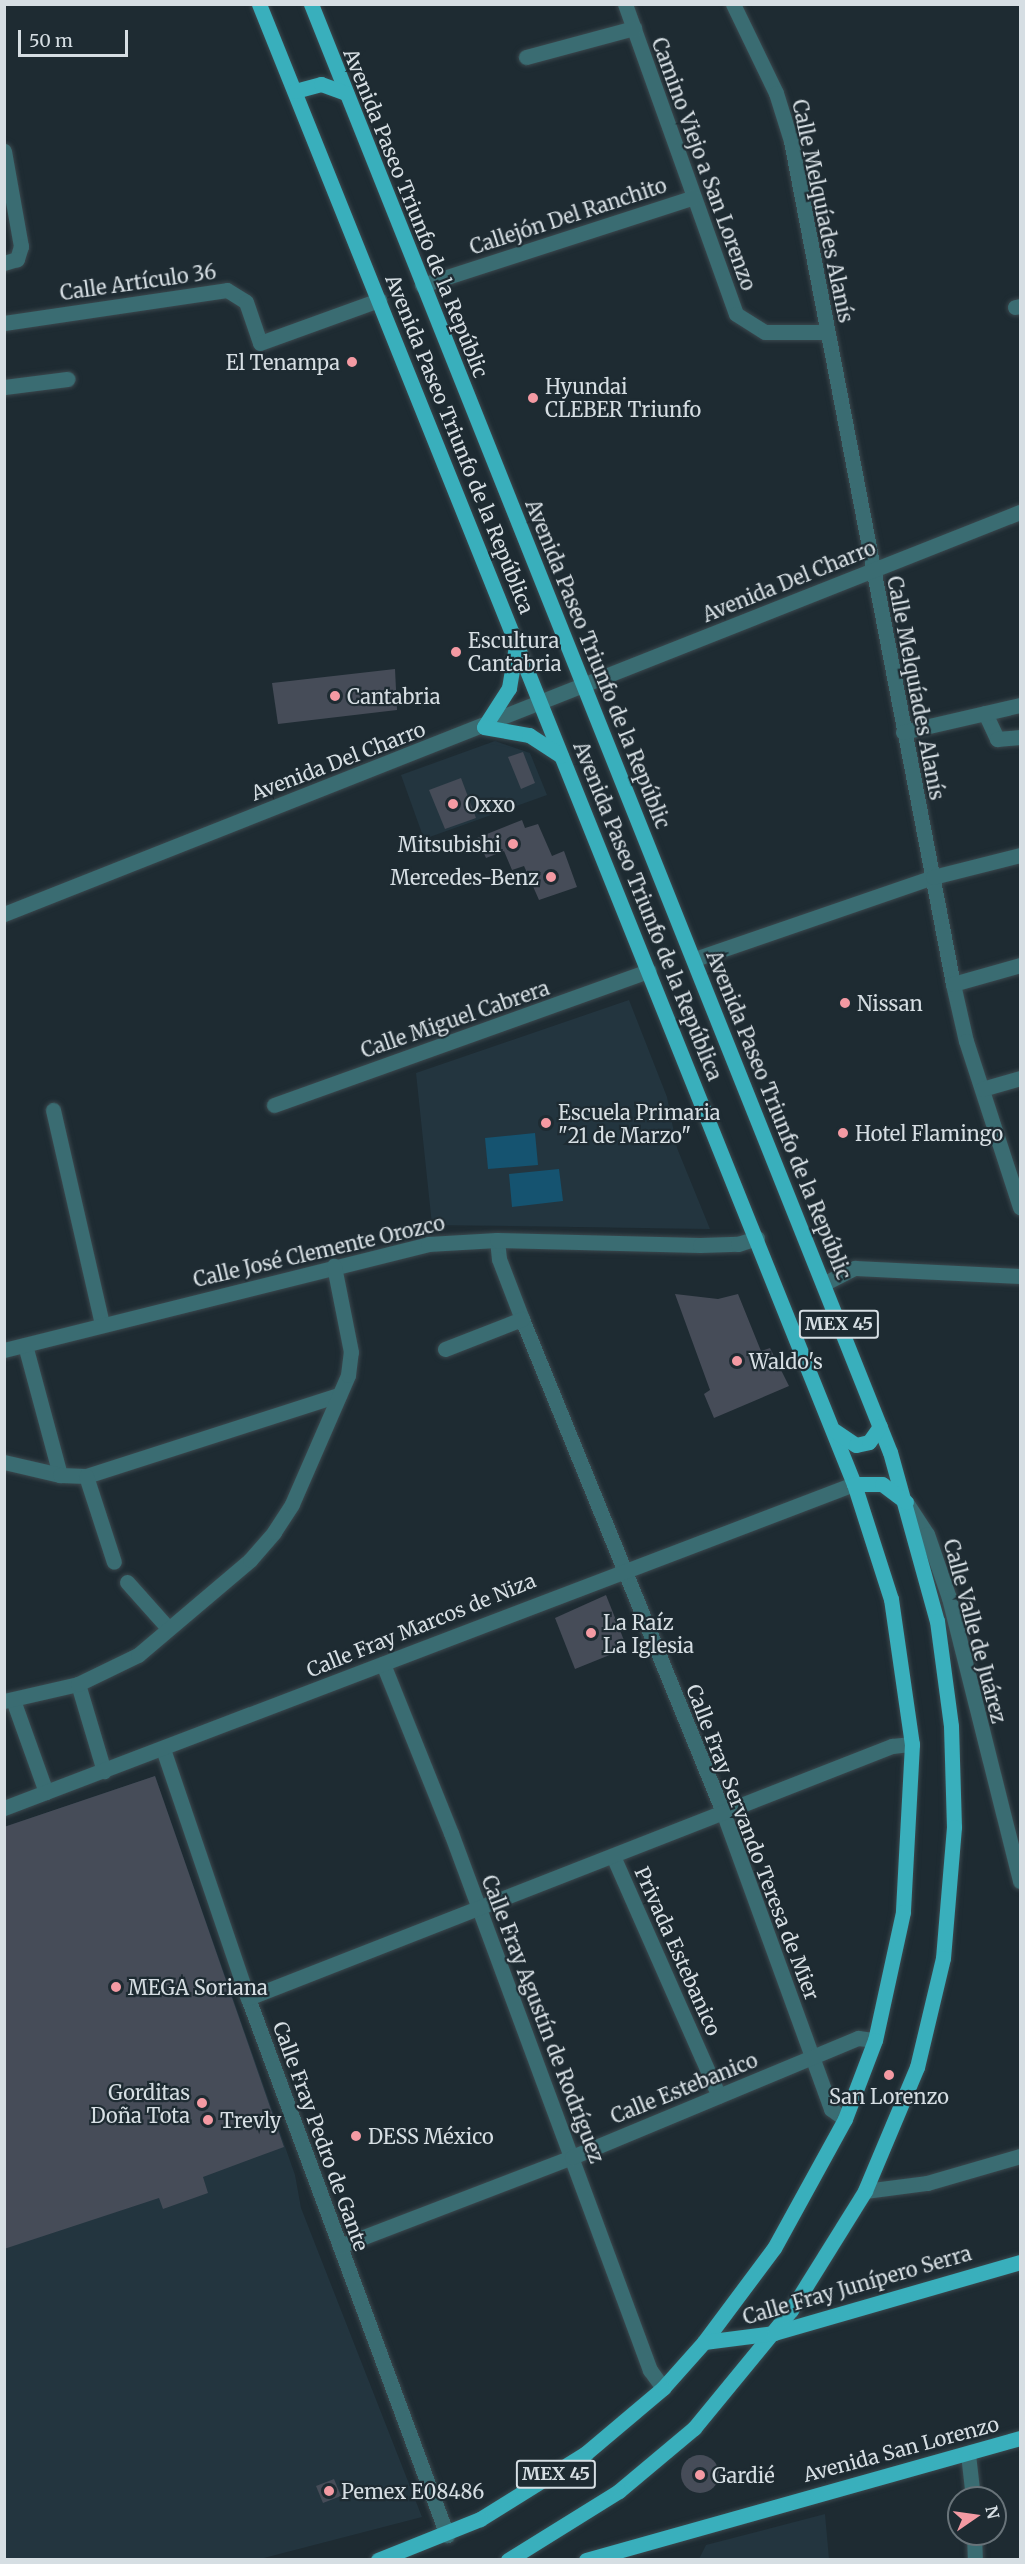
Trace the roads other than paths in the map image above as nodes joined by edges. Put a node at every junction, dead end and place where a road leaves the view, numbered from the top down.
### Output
1 (259, 4) edge
2 (311, 4) edge
3 (625, 4) edge
4 (733, 4) edge
5 (634, 28) junction
6 (526, 57) dead end
7 (295, 91) junction
8 (346, 93) junction
9 (4, 151) edge
10 (693, 198) junction
11 (4, 263) edge
12 (422, 285) junction
13 (379, 300) junction
14 (4, 323) edge
15 (827, 332) junction
16 (67, 379) dead end
17 (4, 387) edge
18 (1020, 512) edge
19 (871, 572) junction
20 (516, 642) junction
21 (585, 685) junction
22 (541, 703) junction
23 (1020, 705) edge
24 (985, 713) junction
25 (484, 727) junction
26 (903, 732) junction
27 (1020, 737) edge
28 (563, 758) junction
29 (1020, 855) edge
30 (933, 877) junction
31 (4, 914) edge
32 (695, 958) junction
33 (1020, 965) edge
34 (649, 971) junction
35 (953, 984) junction
36 (1020, 1078) edge
37 (982, 1089) junction
38 (274, 1105) dead end
39 (53, 1110) dead end
40 (1020, 1207) edge
41 (757, 1238) junction
42 (497, 1240) junction
43 (334, 1266) junction
44 (1020, 1276) edge
45 (824, 1284) junction
46 (522, 1319) junction
47 (102, 1324) junction
48 (25, 1345) junction
49 (445, 1349) dead end
50 (4, 1350) edge
51 (339, 1395) junction
52 (880, 1426) junction
53 (833, 1429) junction
54 (4, 1462) edge
55 (60, 1475) junction
56 (86, 1476) junction
57 (854, 1484) junction
58 (906, 1502) junction
59 (114, 1562) dead end
60 (622, 1569) junction
61 (127, 1582) dead end
62 (168, 1628) junction
63 (382, 1664) junction
64 (78, 1684) junction
65 (9, 1701) edge
66 (912, 1744) junction
67 (163, 1749) junction
68 (104, 1771) junction
69 (46, 1792) junction
70 (4, 1808) edge
71 (723, 1812) junction
72 (613, 1856) junction
73 (1020, 1881) edge
74 (478, 1908) junction
75 (248, 1998) junction
76 (875, 2040) junction
77 (813, 2058) junction
78 (719, 2096) junction
79 (845, 2119) junction
80 (1020, 2156) edge
81 (572, 2157) junction
82 (865, 2191) junction
83 (340, 2246) junction
84 (1020, 2262) edge
85 (774, 2333) junction
86 (704, 2342) junction
87 (663, 2388) junction
88 (1020, 2438) edge
89 (968, 2454) junction
90 (972, 2486) edge
91 (447, 2535) junction
92 (378, 2559) edge
93 (508, 2559) edge
94 (585, 2559) edge

1 - 7 main road, Avenida Paseo Triunfo de la República / MEX 45
2 - 8 main road, Avenida Paseo Triunfo de la Repúblic / MEX 45
3 - 5 street, Camino Viejo a San Lorenzo
4 - 15 street, Calle Melquíades Alanís
5 - 6 street
5 - 10 street, Camino Viejo a San Lorenzo
7 - 8 main road
7 - 13 main road, Avenida Paseo Triunfo de la República / MEX 45
8 - 12 main road, Avenida Paseo Triunfo de la Repúblic / MEX 45
9 - 11 street
10 - 12 street, Callejón Del Ranchito
10 - 15 street, Camino Viejo a San Lorenzo
12 - 21 main road, Avenida Paseo Triunfo de la Repúblic / MEX 45
13 - 14 street, Calle Artículo 36
13 - 20 main road, Avenida Paseo Triunfo de la República / MEX 45
15 - 19 street, Calle Melquíades Alanís
16 - 17 street
18 - 19 street, Avenida Del Charro
19 - 21 street, Avenida Del Charro
19 - 26 street, Calle Melquíades Alanís
20 - 22 main road, Avenida Paseo Triunfo de la República / MEX 45
20 - 25 main road
21 - 22 street, Avenida Del Charro
21 - 32 main road, Avenida Paseo Triunfo de la Repúblic / MEX 45
22 - 25 street, Avenida Del Charro
22 - 28 main road, Avenida Paseo Triunfo de la República / MEX 45
23 - 24 street
24 - 26 street
24 - 27 street
25 - 28 main road
25 - 31 street, Avenida Del Charro
26 - 30 street, Calle Melquíades Alanís
28 - 34 main road, Avenida Paseo Triunfo de la República / MEX 45
29 - 30 street
30 - 32 street
30 - 35 street, Calle Melquíades Alanís
32 - 45 main road, Avenida Paseo Triunfo de la Repúblic / MEX 45
33 - 35 street
34 - 38 street, Calle Miguel Cabrera
34 - 41 main road, Avenida Paseo Triunfo de la República / MEX 45
35 - 37 street, Calle Melquíades Alanís
36 - 37 street
37 - 40 street, Calle Melquíades Alanís
39 - 47 street
41 - 42 street, Calle José Clemente Orozco
41 - 53 main road, Avenida Paseo Triunfo de la República / MEX 45
42 - 43 street, Calle José Clemente Orozco
42 - 46 street, Calle Fray Servando Teresa de Mier
43 - 47 street, Calle José Clemente Orozco
43 - 51 street
44 - 45 street
45 - 52 main road, Avenida Paseo Triunfo de la Repúblic / MEX 45
46 - 49 street
46 - 60 street, Calle Fray Servando Teresa de Mier
47 - 48 street, Calle José Clemente Orozco
48 - 50 street, Calle José Clemente Orozco
48 - 55 street
51 - 56 street
51 - 62 street
52 - 53 main road
52 - 58 main road, Avenida Paseo Triunfo de la Repúblic / MEX 45
53 - 57 main road, Avenida Paseo Triunfo de la República / MEX 45
54 - 55 street
55 - 56 street
56 - 59 street
57 - 58 main road
57 - 60 street, Calle Fray Marcos de Niza
57 - 66 main road, Avenida Paseo Triunfo de la República / MEX 45
58 - 73 street, Calle Valle de Juárez
58 - 82 main road, Avenida Paseo Triunfo de la Repúblic / MEX 45
60 - 63 street, Calle Fray Marcos de Niza
60 - 71 street, Calle Fray Servando Teresa de Mier
61 - 62 street
62 - 64 street
63 - 67 street, Calle Fray Marcos de Niza
63 - 74 street, Calle Fray Agustín de Rodríguez
64 - 65 street
64 - 68 street
65 - 69 street
66 - 71 street
66 - 76 main road, Avenida Paseo Triunfo de la República / MEX 45
67 - 68 street, Calle Fray Marcos de Niza
67 - 75 street, Calle Fray Pedro de Gante
68 - 69 street, Calle Fray Marcos de Niza
69 - 70 street, Calle Fray Marcos de Niza
71 - 72 street
71 - 77 street, Calle Fray Servando Teresa de Mier
72 - 74 street
72 - 78 street, Privada Estebanico
74 - 75 street
74 - 81 street, Calle Fray Agustín de Rodríguez
75 - 83 street, Calle Fray Pedro de Gante
76 - 77 street, Calle Estebanico
76 - 79 main road, Avenida Paseo Triunfo de la República / MEX 45
77 - 78 street, Calle Estebanico
77 - 79 street, Calle Fray Servando Teresa de Mier
78 - 81 street, Calle Estebanico
79 - 86 main road, Avenida Paseo Triunfo de la República / MEX 45
80 - 82 street
81 - 83 street, Calle Estebanico
81 - 87 street, Calle Fray Agustín de Rodríguez
82 - 85 main road, Avenida Paseo Triunfo de la Repúblic / MEX 45
83 - 91 street, Calle Fray Pedro de Gante
84 - 85 main road, Calle Fray Junípero Serra
85 - 86 main road, Calle Fray Junípero Serra
85 - 93 main road, Avenida Paseo Triunfo de la Repúblic / MEX 45
86 - 87 main road, Avenida Paseo Triunfo de la República / MEX 45
87 - 91 main road, Avenida Paseo Triunfo de la República / MEX 45
88 - 89 main road, Avenida San Lorenzo
89 - 90 street
89 - 94 main road, Avenida San Lorenzo
91 - 92 main road, Avenida Paseo Triunfo de la República / MEX 45

